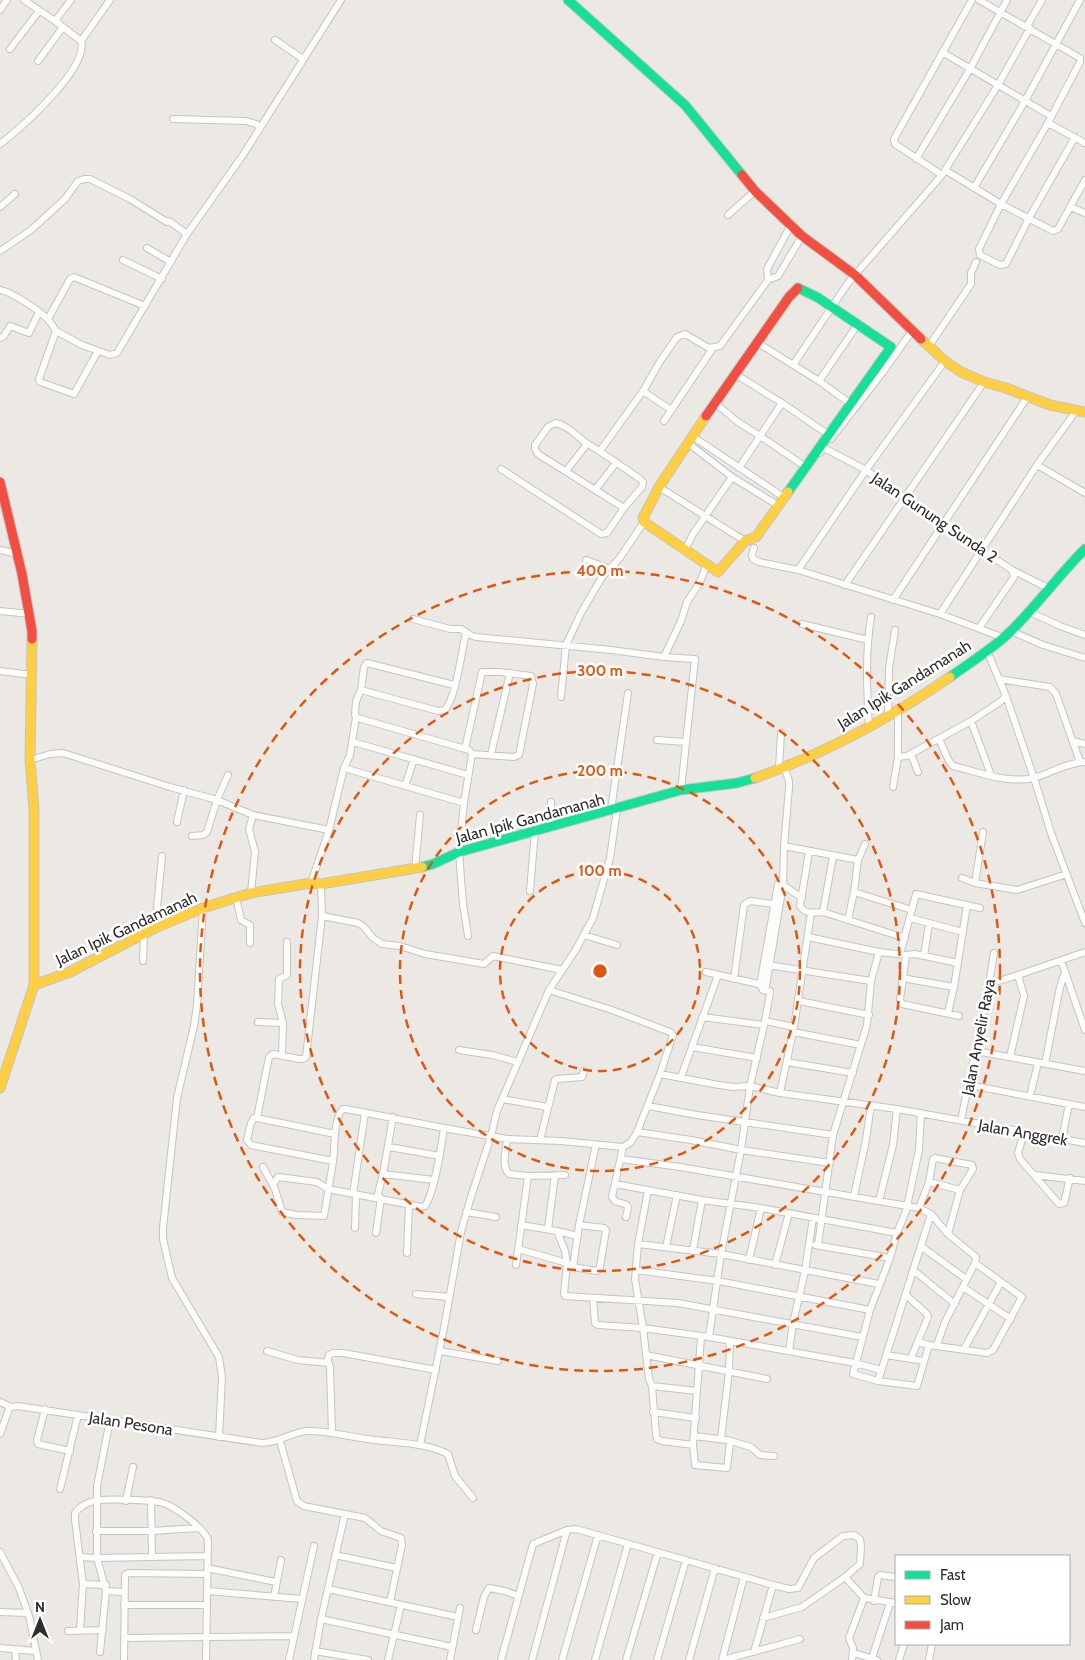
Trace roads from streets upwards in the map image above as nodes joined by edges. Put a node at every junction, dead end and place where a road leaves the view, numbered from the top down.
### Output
1 (7, 0) edge
2 (71, 0) edge
3 (110, 0) edge
4 (341, 0) edge
5 (568, 0) edge
6 (972, 0) edge
7 (979, 0) edge
8 (1007, 0) edge
9 (1042, 0) edge
10 (1080, 0) edge
11 (29, 1) edge
12 (0, 10) edge
13 (39, 12) junction
14 (1002, 12) junction
15 (56, 21) junction
16 (63, 27) junction
17 (1029, 27) junction
18 (275, 40) dead end
19 (81, 41) junction
20 (1056, 44) junction
21 (10, 49) dead end
22 (942, 52) junction
23 (303, 59) junction
24 (38, 61) dead end
25 (970, 69) junction
26 (998, 85) junction
27 (1025, 101) junction
28 (1051, 116) junction
29 (172, 119) dead end
30 (1048, 123) junction
31 (260, 127) junction
32 (1075, 138) junction
33 (1085, 143) edge
34 (0, 144) edge
35 (916, 159) junction
36 (944, 173) junction
37 (1085, 180) edge
38 (974, 188) junction
39 (755, 191) junction
40 (15, 194) dead end
41 (1001, 204) junction
42 (0, 207) edge
43 (1070, 207) junction
44 (1085, 213) edge
45 (728, 215) dead end
46 (1028, 218) junction
47 (791, 225) junction
48 (187, 234) junction
49 (802, 236) junction
50 (147, 248) dead end
51 (0, 251) edge
52 (123, 260) dead end
53 (171, 262) junction
54 (976, 262) dead end
55 (855, 275) junction
56 (162, 279) junction
57 (768, 280) junction
58 (0, 290) edge
59 (145, 306) junction
60 (831, 307) junction
61 (39, 312) junction
62 (48, 319) junction
63 (858, 324) junction
64 (56, 331) junction
65 (912, 332) junction
66 (0, 338) edge
67 (758, 343) junction
68 (929, 346) junction
69 (713, 348) junction
70 (98, 351) junction
71 (946, 361) junction
72 (793, 365) junction
73 (735, 374) junction
74 (819, 381) junction
75 (984, 382) junction
76 (643, 391) junction
77 (1028, 396) junction
78 (715, 403) junction
79 (782, 403) junction
80 (851, 404) junction
81 (672, 410) junction
82 (1081, 411) edge
83 (664, 421) dead end
84 (829, 435) junction
85 (760, 436) junction
86 (690, 440) junction
87 (587, 444) junction
88 (824, 448) junction
89 (600, 451) junction
90 (616, 463) junction
91 (1037, 466) junction
92 (739, 468) junction
93 (501, 469) dead end
94 (806, 470) junction
95 (866, 470) junction
96 (566, 471) junction
97 (732, 476) junction
98 (0, 482) edge
99 (659, 487) junction
100 (595, 490) junction
101 (1085, 493) edge
102 (905, 498) junction
103 (782, 502) junction
104 (624, 508) junction
105 (706, 517) junction
106 (644, 522) junction
107 (944, 523) junction
108 (745, 541) junction
109 (0, 542) edge
110 (754, 548) dead end
111 (982, 549) junction
112 (1, 550) edge
113 (685, 550) junction
114 (1084, 551) edge
115 (18, 554) junction
116 (586, 560) dead end
117 (707, 564) junction
118 (610, 569) junction
119 (798, 570) junction
120 (1012, 570) junction
121 (844, 586) junction
122 (1050, 589) junction
123 (892, 600) junction
124 (0, 611) edge
125 (1030, 612) junction
126 (30, 614) junction
127 (940, 614) junction
128 (871, 617) dead end
129 (413, 620) dead end
130 (802, 624) dead end
131 (978, 628) junction
132 (895, 630) dead end
133 (1011, 631) junction
134 (466, 632) junction
135 (1085, 635) edge
136 (1004, 638) junction
137 (868, 640) junction
138 (566, 645) junction
139 (989, 649) junction
140 (664, 658) junction
141 (1085, 658) edge
142 (0, 671) edge
143 (510, 673) junction
144 (32, 675) junction
145 (1001, 679) junction
146 (454, 685) junction
147 (361, 690) junction
148 (628, 693) dead end
149 (1006, 696) junction
150 (560, 697) dead end
151 (898, 709) junction
152 (888, 715) junction
153 (356, 717) junction
154 (971, 721) junction
155 (869, 727) junction
156 (781, 733) dead end
157 (939, 739) junction
158 (657, 740) dead end
159 (1073, 741) junction
160 (353, 742) junction
161 (686, 742) junction
162 (1085, 744) edge
163 (465, 749) junction
164 (472, 754) junction
165 (491, 754) junction
166 (911, 754) junction
167 (898, 757) junction
168 (414, 759) junction
169 (30, 760) junction
170 (1082, 762) edge
171 (782, 767) junction
172 (344, 768) junction
173 (918, 772) dead end
174 (228, 775) dead end
175 (468, 775) junction
176 (991, 775) junction
177 (1034, 778) junction
178 (405, 786) junction
179 (894, 787) dead end
180 (184, 790) junction
181 (681, 790) junction
182 (216, 800) junction
183 (551, 802) dead end
184 (464, 803) junction
185 (614, 810) junction
186 (253, 815) junction
187 (420, 815) dead end
188 (177, 822) dead end
189 (550, 826) junction
190 (329, 830) junction
191 (535, 830) junction
192 (983, 832) dead end
193 (192, 836) dead end
194 (865, 844) dead end
195 (784, 846) junction
196 (459, 852) junction
197 (809, 852) junction
198 (162, 856) dead end
199 (833, 856) junction
200 (858, 860) junction
201 (415, 869) junction
202 (1067, 874) junction
203 (962, 878) dead end
204 (316, 883) junction
205 (781, 883) junction
206 (975, 883) junction
207 (530, 891) dead end
208 (854, 892) junction
209 (252, 893) junction
210 (236, 897) junction
211 (802, 898) junction
212 (774, 904) junction
213 (967, 905) junction
214 (203, 908) junction
215 (980, 908) dead end
216 (912, 910) junction
217 (823, 912) junction
218 (811, 913) junction
219 (322, 916) junction
220 (910, 918) junction
221 (848, 920) junction
222 (1085, 923) edge
223 (774, 924) junction
224 (929, 924) junction
225 (155, 928) junction
226 (964, 932) junction
227 (144, 934) junction
228 (584, 934) junction
229 (468, 936) dead end
230 (808, 938) junction
231 (904, 938) junction
232 (287, 942) dead end
233 (250, 943) dead end
234 (617, 945) dead end
235 (879, 952) junction
236 (1085, 952) edge
237 (994, 953) dead end
238 (903, 954) junction
239 (924, 956) junction
240 (1061, 960) junction
241 (143, 961) dead end
242 (958, 963) junction
243 (767, 965) junction
244 (562, 970) junction
245 (803, 970) junction
246 (706, 972) dead end
247 (1065, 972) junction
248 (718, 975) junction
249 (1018, 975) junction
250 (902, 978) junction
251 (734, 979) junction
252 (871, 981) junction
253 (990, 984) junction
254 (34, 985) junction
255 (763, 987) junction
256 (954, 987) junction
257 (550, 990) junction
258 (799, 1001) junction
259 (948, 1013) junction
260 (868, 1015) junction
261 (959, 1016) dead end
262 (702, 1017) junction
263 (258, 1022) dead end
264 (283, 1023) junction
265 (764, 1023) junction
266 (794, 1030) junction
267 (1085, 1030) edge
268 (861, 1045) junction
269 (692, 1048) junction
270 (458, 1050) dead end
271 (976, 1051) junction
272 (282, 1056) junction
273 (1010, 1057) junction
274 (757, 1058) junction
275 (518, 1062) junction
276 (787, 1062) junction
277 (1041, 1063) junction
278 (584, 1071) dead end
279 (1085, 1071) edge
280 (852, 1073) junction
281 (660, 1074) junction
282 (681, 1077) junction
283 (969, 1085) junction
284 (750, 1086) junction
285 (0, 1088) edge
286 (780, 1093) junction
287 (1030, 1096) junction
288 (502, 1099) junction
289 (842, 1102) junction
290 (1070, 1104) junction
291 (871, 1105) junction
292 (648, 1106) junction
293 (548, 1107) junction
294 (1085, 1107) edge
295 (897, 1109) junction
296 (365, 1113) junction
297 (921, 1113) junction
298 (257, 1118) junction
299 (393, 1118) junction
300 (961, 1120) junction
301 (745, 1123) junction
302 (444, 1128) junction
303 (637, 1132) junction
304 (1024, 1133) junction
305 (335, 1134) junction
306 (833, 1135) junction
307 (491, 1136) junction
308 (507, 1139) junction
309 (540, 1140) junction
310 (1062, 1140) junction
311 (1085, 1143) edge
312 (596, 1144) junction
313 (389, 1147) junction
314 (623, 1147) junction
315 (741, 1150) junction
316 (440, 1156) junction
317 (621, 1159) junction
318 (333, 1161) junction
319 (830, 1163) junction
320 (263, 1167) dead end
321 (383, 1174) junction
322 (555, 1175) junction
323 (565, 1175) dead end
324 (1035, 1175) junction
325 (528, 1176) junction
326 (736, 1177) junction
327 (1070, 1178) junction
328 (434, 1180) junction
329 (1085, 1181) edge
330 (929, 1182) junction
331 (615, 1184) junction
332 (273, 1185) junction
333 (328, 1189) junction
334 (648, 1190) junction
335 (960, 1190) junction
336 (826, 1192) junction
337 (354, 1195) junction
338 (677, 1195) junction
339 (854, 1196) junction
340 (379, 1198) junction
341 (702, 1200) junction
342 (879, 1201) junction
343 (409, 1204) junction
344 (732, 1204) junction
345 (906, 1206) junction
346 (761, 1208) junction
347 (919, 1208) junction
348 (466, 1212) junction
349 (789, 1213) junction
350 (931, 1214) junction
351 (496, 1217) dead end
352 (626, 1217) dead end
353 (813, 1218) junction
354 (820, 1220) junction
355 (521, 1225) junction
356 (580, 1225) junction
357 (355, 1228) dead end
358 (548, 1228) junction
359 (557, 1231) junction
360 (376, 1232) dead end
361 (897, 1233) junction
362 (948, 1234) junction
363 (578, 1236) junction
364 (638, 1244) junction
365 (810, 1244) junction
366 (818, 1245) junction
367 (666, 1247) junction
368 (922, 1247) junction
369 (518, 1249) junction
370 (693, 1250) junction
371 (407, 1252) dead end
372 (720, 1254) junction
373 (890, 1258) junction
374 (749, 1260) junction
375 (975, 1263) junction
376 (516, 1265) dead end
377 (570, 1265) junction
378 (775, 1265) junction
379 (636, 1270) junction
380 (914, 1270) junction
381 (805, 1271) junction
382 (966, 1279) junction
383 (718, 1281) junction
384 (1001, 1282) junction
385 (879, 1284) junction
386 (963, 1287) junction
387 (416, 1294) dead end
388 (906, 1296) junction
389 (449, 1297) junction
390 (593, 1298) junction
391 (800, 1298) junction
392 (639, 1300) junction
393 (955, 1304) junction
394 (987, 1305) junction
395 (714, 1310) junction
396 (870, 1310) junction
397 (1011, 1319) junction
398 (793, 1323) junction
399 (643, 1328) junction
400 (862, 1336) junction
401 (701, 1337) junction
402 (709, 1337) junction
403 (730, 1341) junction
404 (918, 1342) junction
405 (929, 1345) junction
406 (937, 1345) junction
407 (964, 1349) junction
408 (440, 1351) junction
409 (789, 1351) junction
410 (267, 1352) dead end
411 (646, 1355) junction
412 (886, 1355) junction
413 (911, 1358) junction
414 (498, 1361) dead end
415 (924, 1361) junction
416 (327, 1362) junction
417 (855, 1363) junction
418 (700, 1365) junction
419 (436, 1370) junction
420 (881, 1370) junction
421 (729, 1371) junction
422 (767, 1379) dead end
423 (878, 1381) junction
424 (652, 1386) junction
425 (698, 1390) junction
426 (0, 1402) edge
427 (11, 1407) junction
428 (45, 1409) junction
429 (653, 1412) junction
430 (78, 1415) junction
431 (696, 1418) junction
432 (110, 1420) junction
433 (332, 1433) junction
434 (0, 1434) edge
435 (694, 1436) junction
436 (219, 1437) junction
437 (721, 1439) junction
438 (280, 1440) junction
439 (730, 1442) junction
440 (420, 1445) junction
441 (693, 1445) junction
442 (70, 1451) junction
443 (774, 1456) dead end
444 (133, 1467) dead end
445 (60, 1489) dead end
446 (473, 1498) dead end
447 (97, 1500) junction
448 (151, 1500) junction
449 (126, 1501) junction
450 (345, 1514) junction
451 (198, 1528) junction
452 (567, 1530) junction
453 (96, 1531) junction
454 (152, 1531) junction
455 (598, 1535) junction
456 (628, 1544) junction
457 (314, 1546) dead end
458 (0, 1552) edge
459 (658, 1552) junction
460 (335, 1555) junction
461 (207, 1556) junction
462 (80, 1557) junction
463 (152, 1557) junction
464 (97, 1558) junction
465 (281, 1560) dead end
466 (686, 1560) junction
467 (397, 1568) junction
468 (715, 1568) junction
469 (0, 1569) edge
470 (10, 1570) junction
471 (207, 1571) junction
472 (744, 1577) junction
473 (895, 1577) edge
474 (847, 1580) junction
475 (276, 1582) junction
476 (83, 1584) junction
477 (773, 1585) junction
478 (106, 1588) junction
479 (328, 1589) junction
480 (207, 1591) junction
481 (124, 1592) junction
482 (518, 1596) junction
483 (862, 1596) junction
484 (274, 1597) junction
485 (302, 1599) junction
486 (874, 1601) junction
487 (390, 1602) junction
488 (893, 1603) edge
489 (207, 1605) junction
490 (401, 1605) junction
491 (124, 1606) junction
492 (460, 1608) dead end
493 (0, 1612) edge
494 (28, 1613) junction
495 (458, 1617) junction
496 (763, 1618) junction
497 (321, 1619) junction
498 (80, 1630) junction
499 (103, 1630) junction
500 (476, 1630) dead end
501 (68, 1631) dead end
502 (394, 1635) junction
503 (294, 1636) junction
504 (206, 1637) junction
505 (124, 1638) junction
506 (800, 1639) dead end
507 (904, 1645) edge
508 (932, 1645) edge
509 (452, 1647) junction
510 (0, 1648) edge
511 (15, 1651) junction
512 (36, 1651) junction
513 (315, 1651) junction
514 (100, 1652) dead end
515 (754, 1652) junction
516 (853, 1657) edge
517 (875, 1659) edge
518 (16, 1660) edge
519 (38, 1660) edge
520 (124, 1660) edge
521 (206, 1660) edge
522 (289, 1660) edge
523 (314, 1660) edge
524 (368, 1660) edge
525 (388, 1660) edge
526 (450, 1660) edge
527 (501, 1660) edge
528 (532, 1660) edge
529 (562, 1660) edge
530 (595, 1660) edge
531 (626, 1660) edge
532 (657, 1660) edge
533 (689, 1660) edge
534 (723, 1660) edge
535 (899, 1660) edge
536 (929, 1660) edge

1 - 12 street
2 - 15 street
3 - 19 street
4 - 23 street
5 - 39 street
6 - 22 street
7 - 14 street
8 - 14 street
9 - 17 street
10 - 20 street
11 - 13 street
13 - 15 street
13 - 21 street
14 - 17 street
14 - 25 street
15 - 16 street
16 - 19 street
16 - 24 street
17 - 20 street
17 - 26 street
18 - 23 street
19 - 34 street
20 - 27 street
20 - 28 street
22 - 25 street
22 - 35 street
23 - 31 street
25 - 26 street
25 - 35 street
26 - 27 street
26 - 36 street
27 - 28 street
27 - 38 street
28 - 30 street
29 - 31 street
30 - 32 street
30 - 41 street
31 - 48 street
32 - 33 street
32 - 46 street
35 - 36 street
36 - 38 street
36 - 55 street
37 - 43 street
38 - 41 street
39 - 45 street
39 - 47 street
40 - 42 street
41 - 46 street
41 - 46 street
43 - 44 street
43 - 46 street
47 - 49 street
47 - 57 street
48 - 51 street
48 - 53 street
49 - 55 street
49 - 57 street
50 - 53 street
52 - 56 street
53 - 56 street
54 - 68 street
55 - 60 street
55 - 65 street
56 - 59 street
57 - 69 street
58 - 61 street
59 - 62 street
59 - 70 street
60 - 63 street
60 - 67 street
60 - 72 street
61 - 62 street
61 - 66 street
62 - 64 street
63 - 74 street
63 - 80 street
64 - 70 street
64 - 70 street
65 - 68 street
65 - 88 street
67 - 72 street
67 - 73 street
68 - 71 street
69 - 76 street
69 - 81 street
71 - 75 street
71 - 95 street
72 - 74 street
73 - 78 street
73 - 79 street
74 - 80 street
75 - 77 street
75 - 102 street
76 - 81 street
76 - 89 street
77 - 82 street
77 - 107 street
78 - 85 street
78 - 86 street
79 - 84 street
79 - 85 street
80 - 84 street
81 - 83 street
82 - 91 street
84 - 94 street
85 - 92 street
85 - 94 street
86 - 92 street
86 - 97 street
86 - 99 street
87 - 89 street
87 - 96 street
87 - 96 street
88 - 94 street
88 - 95 street, Jalan Gunung Sunda 2
89 - 90 street
90 - 100 street
90 - 104 street
91 - 101 street
91 - 111 street
92 - 103 street
93 - 104 street
94 - 103 street
95 - 102 street, Jalan Gunung Sunda 2
95 - 119 street
96 - 100 street
97 - 103 street
97 - 105 street
98 - 115 street
99 - 105 street
99 - 106 street
100 - 104 street
102 - 107 street, Jalan Gunung Sunda 2
102 - 121 street
103 - 108 street
105 - 108 street
105 - 113 street
106 - 113 street
106 - 118 street
107 - 111 street, Jalan Gunung Sunda 2
107 - 123 street
108 - 117 street
109 - 112 street
110 - 119 street
111 - 120 street, Jalan Gunung Sunda 2
111 - 127 street
112 - 115 street
113 - 117 street
114 - 122 street, Jalan Ipik Gandamanah
115 - 126 street
116 - 118 street
117 - 140 street
118 - 138 street
119 - 121 street
120 - 122 street
120 - 131 street, Jalan Gunung Sunda 2
121 - 123 street
122 - 125 street, Jalan Ipik Gandamanah
123 - 127 street
124 - 126 street
125 - 133 street, Jalan Ipik Gandamanah
125 - 135 street
126 - 144 street
127 - 131 street
128 - 137 street
129 - 134 street
130 - 137 street
131 - 136 street
132 - 152 street
133 - 136 street, Jalan Ipik Gandamanah
133 - 141 street
134 - 138 street
134 - 146 street
136 - 139 street, Jalan Ipik Gandamanah
137 - 155 street
138 - 140 street
138 - 150 street
139 - 145 street
139 - 151 street, Jalan Ipik Gandamanah
140 - 161 street
142 - 144 street
143 - 163 street
143 - 165 street
143 - 165 street
144 - 169 street
145 - 149 street
145 - 159 street
146 - 147 street
146 - 147 street
147 - 153 street
148 - 185 street
149 - 154 street
149 - 177 street
151 - 152 street, Jalan Ipik Gandamanah
151 - 167 street
152 - 155 street, Jalan Ipik Gandamanah
153 - 160 street
153 - 163 street
154 - 157 street
154 - 176 street
155 - 171 street, Jalan Ipik Gandamanah
156 - 171 street
157 - 166 street
157 - 176 street
158 - 161 street
159 - 162 street
159 - 170 street
160 - 168 street
160 - 172 street
161 - 181 street
163 - 164 street
164 - 165 street
164 - 175 street
166 - 167 street
166 - 173 street
167 - 179 street
168 - 175 street
168 - 178 street
169 - 180 street
169 - 254 street
170 - 177 street
171 - 181 street, Jalan Ipik Gandamanah
171 - 195 street
172 - 178 street
172 - 190 street
174 - 182 street
175 - 184 street
176 - 177 street
177 - 202 street
178 - 184 street
180 - 182 street
180 - 188 street
181 - 185 street, Jalan Ipik Gandamanah
182 - 186 street
182 - 193 street
183 - 189 street
184 - 196 street
185 - 189 street, Jalan Ipik Gandamanah
185 - 228 street
186 - 190 street
186 - 209 street
187 - 201 street
189 - 191 street, Jalan Ipik Gandamanah
190 - 204 street
191 - 196 street, Jalan Ipik Gandamanah
191 - 207 street
192 - 206 street
194 - 200 street
195 - 197 street
195 - 205 street
196 - 201 street, Jalan Ipik Gandamanah
196 - 229 street
197 - 199 street
197 - 211 street
198 - 225 street
199 - 200 street
199 - 217 street
200 - 208 street
201 - 204 street, Jalan Ipik Gandamanah
202 - 206 street
202 - 222 street
203 - 206 street
204 - 209 street, Jalan Ipik Gandamanah
204 - 219 street
205 - 211 street
205 - 212 street
205 - 223 street
208 - 216 street
208 - 221 street
209 - 210 street, Jalan Ipik Gandamanah
210 - 214 street, Jalan Ipik Gandamanah
210 - 233 street
211 - 218 street
212 - 223 street
212 - 251 street
213 - 215 street
213 - 216 street
213 - 226 street
214 - 225 street, Jalan Ipik Gandamanah
214 - 436 street
216 - 220 street
217 - 218 street
217 - 221 street
218 - 230 street
219 - 244 street
219 - 272 street
220 - 224 street
220 - 231 street
221 - 231 street
223 - 243 street
224 - 226 street
224 - 239 street
225 - 227 street, Jalan Ipik Gandamanah
226 - 242 street
227 - 241 street
227 - 254 street, Jalan Ipik Gandamanah
228 - 234 street
228 - 244 street
230 - 235 street
230 - 245 street
231 - 238 street
232 - 264 street
235 - 238 street
235 - 252 street
236 - 240 street
237 - 253 street, Jalan Anyelir Raya
238 - 239 street
238 - 250 street
239 - 242 street
240 - 247 street
240 - 249 street
242 - 256 street
243 - 245 street
243 - 255 street
244 - 257 street
245 - 252 street
245 - 258 street
246 - 248 street
247 - 267 street
247 - 277 street
248 - 251 street
248 - 262 street
249 - 253 street
249 - 273 street
250 - 256 street
250 - 259 street
251 - 255 street
252 - 260 street
253 - 271 street, Jalan Anyelir Raya
254 - 285 street
255 - 265 street
256 - 259 street
257 - 275 street
257 - 281 street
258 - 260 street
258 - 266 street
259 - 261 street
260 - 268 street
262 - 265 street
262 - 269 street
263 - 264 street
264 - 272 street
265 - 266 street
265 - 274 street
266 - 268 street
266 - 276 street
268 - 280 street
269 - 274 street
269 - 282 street
270 - 275 street
271 - 273 street
271 - 283 street, Jalan Anyelir Raya
272 - 298 street
273 - 277 street
274 - 284 street
275 - 288 street
276 - 280 street
276 - 286 street
277 - 279 street
277 - 287 street
278 - 293 street
280 - 289 street
281 - 282 street, Jalan Anggrek
281 - 292 street
282 - 284 street, Jalan Anggrek
283 - 287 street
283 - 300 street, Jalan Anyelir Raya
284 - 286 street, Jalan Anggrek
284 - 301 street
286 - 289 street, Jalan Anggrek
287 - 290 street
288 - 293 street
288 - 307 street
289 - 291 street, Jalan Anggrek
289 - 306 street
290 - 294 street
290 - 310 street
291 - 295 street, Jalan Anggrek
291 - 339 street
292 - 301 street
292 - 303 street
293 - 309 street
295 - 297 street, Jalan Anggrek
295 - 342 street
296 - 299 street
296 - 305 street
296 - 337 street
297 - 300 street, Jalan Anggrek
297 - 345 street
298 - 305 street
298 - 318 street
299 - 302 street
299 - 313 street
300 - 304 street, Jalan Anggrek
301 - 306 street
301 - 315 street
302 - 307 street
302 - 316 street
303 - 314 street
303 - 315 street
304 - 310 street, Jalan Anggrek
304 - 324 street
305 - 318 street
306 - 319 street
307 - 308 street
307 - 348 street
308 - 309 street
308 - 325 street
309 - 312 street
310 - 311 street, Jalan Anggrek
312 - 314 street
312 - 356 street
313 - 316 street
313 - 321 street
314 - 317 street
315 - 319 street
315 - 326 street
316 - 328 street
317 - 326 street
317 - 331 street
318 - 333 street
319 - 336 street
320 - 332 street
321 - 328 street
321 - 340 street
322 - 323 street
322 - 325 street
322 - 358 street
324 - 327 street
324 - 327 street
325 - 355 street
326 - 336 street
326 - 344 street
327 - 329 street
328 - 343 street
330 - 335 street
330 - 335 street
330 - 347 street
331 - 334 street
331 - 352 street
332 - 333 street
332 - 333 street
333 - 337 street
334 - 338 street
334 - 364 street
335 - 362 street
336 - 339 street
336 - 354 street
337 - 340 street
337 - 357 street
338 - 341 street
338 - 367 street
339 - 342 street
340 - 343 street
340 - 360 street
341 - 344 street
341 - 370 street
342 - 345 street
343 - 371 street
344 - 346 street
344 - 372 street
345 - 347 street
345 - 361 street
346 - 349 street
346 - 374 street
347 - 350 street
348 - 351 street
348 - 389 street
349 - 353 street
349 - 378 street
350 - 362 street
350 - 368 street
353 - 354 street
353 - 365 street
354 - 361 street
354 - 366 street
355 - 358 street
355 - 369 street
356 - 363 street
356 - 377 street
358 - 359 street
359 - 363 street
359 - 377 street
361 - 373 street
362 - 375 street
363 - 377 street
364 - 367 street
364 - 379 street
365 - 366 street
365 - 381 street
366 - 373 street
367 - 370 street
368 - 380 street
368 - 382 street
369 - 376 street
369 - 377 street
370 - 372 street
372 - 374 street
372 - 383 street
373 - 385 street
374 - 378 street
375 - 382 street
375 - 384 street
377 - 390 street
378 - 381 street
379 - 383 street
379 - 392 street
380 - 388 street
380 - 393 street
381 - 385 street
381 - 391 street
382 - 386 street
383 - 391 street
383 - 395 street
384 - 394 street
384 - 397 street
385 - 396 street
386 - 393 street
386 - 394 street
387 - 389 street
388 - 404 street
388 - 412 street
389 - 408 street
390 - 392 street
390 - 399 street
391 - 396 street
391 - 398 street
392 - 395 street
392 - 399 street
393 - 406 street
394 - 397 street
394 - 407 street
395 - 398 street
395 - 402 street
396 - 400 street
397 - 407 street
398 - 400 street
398 - 409 street
399 - 401 street
399 - 411 street
400 - 417 street
401 - 402 street
401 - 418 street
402 - 403 street
403 - 409 street
403 - 421 street
404 - 405 street
404 - 413 street
405 - 406 street
405 - 415 street
406 - 407 street
408 - 414 street
408 - 419 street
409 - 417 street
410 - 416 street
411 - 418 street
411 - 424 street
412 - 413 street
412 - 420 street
413 - 415 street
415 - 423 street
416 - 419 street
416 - 433 street
417 - 420 street
417 - 423 street
418 - 421 street
418 - 425 street
419 - 440 street
420 - 423 street
421 - 422 street
421 - 437 street
424 - 425 street
424 - 429 street
425 - 431 street
426 - 427 street
427 - 428 street, Jalan Pesona
427 - 434 street
428 - 430 street, Jalan Pesona
428 - 442 street
429 - 431 street
429 - 441 street
430 - 432 street, Jalan Pesona
430 - 442 street
431 - 435 street
432 - 436 street, Jalan Pesona
432 - 447 street
433 - 438 street, Jalan Pesona
433 - 440 street, Jalan Pesona
435 - 437 street
435 - 441 street
436 - 438 street, Jalan Pesona
437 - 439 street
438 - 450 street
439 - 441 street
439 - 443 street
440 - 446 street, Jalan Pesona
442 - 445 street
444 - 449 street
447 - 449 street
447 - 453 street
447 - 462 street
448 - 449 street
448 - 451 street
448 - 454 street
450 - 460 street
450 - 467 street
451 - 454 street
451 - 461 street
452 - 455 street
452 - 482 street
452 - 528 street
453 - 454 street
453 - 464 street
454 - 463 street
455 - 456 street
455 - 529 street
456 - 459 street
456 - 530 street
457 - 485 street
458 - 470 street
459 - 466 street
459 - 531 street
460 - 467 street
460 - 479 street
461 - 463 street
461 - 471 street
462 - 464 street
462 - 476 street
463 - 464 street
464 - 478 street
465 - 475 street
466 - 468 street
466 - 532 street
467 - 487 street
468 - 472 street
468 - 533 street
469 - 470 street
470 - 494 street
471 - 475 street
471 - 480 street
471 - 481 street
472 - 477 street
472 - 534 street
473 - 486 street
474 - 477 street
474 - 483 street
474 - 496 street
475 - 484 street
476 - 478 street
476 - 498 street
477 - 496 street
478 - 481 street
478 - 499 street
479 - 487 street
479 - 497 street
480 - 484 street
480 - 489 street
481 - 491 street
482 - 500 street
482 - 527 street
483 - 486 street
483 - 516 street
484 - 485 street
485 - 503 street
486 - 488 street
487 - 490 street
488 - 517 street
489 - 491 street
489 - 504 street
490 - 495 street
490 - 502 street
491 - 505 street
492 - 495 street
493 - 494 street
494 - 512 street
495 - 509 street
496 - 515 street
497 - 502 street
497 - 513 street
498 - 499 street
498 - 501 street
499 - 514 street
502 - 509 street
502 - 525 street
503 - 504 street
503 - 522 street
504 - 505 street
504 - 521 street
505 - 520 street
506 - 515 street
507 - 535 street
508 - 536 street
509 - 526 street
510 - 511 street
511 - 512 street
511 - 518 street
512 - 519 street
513 - 523 street
513 - 524 street
515 - 534 street
516 - 517 street

